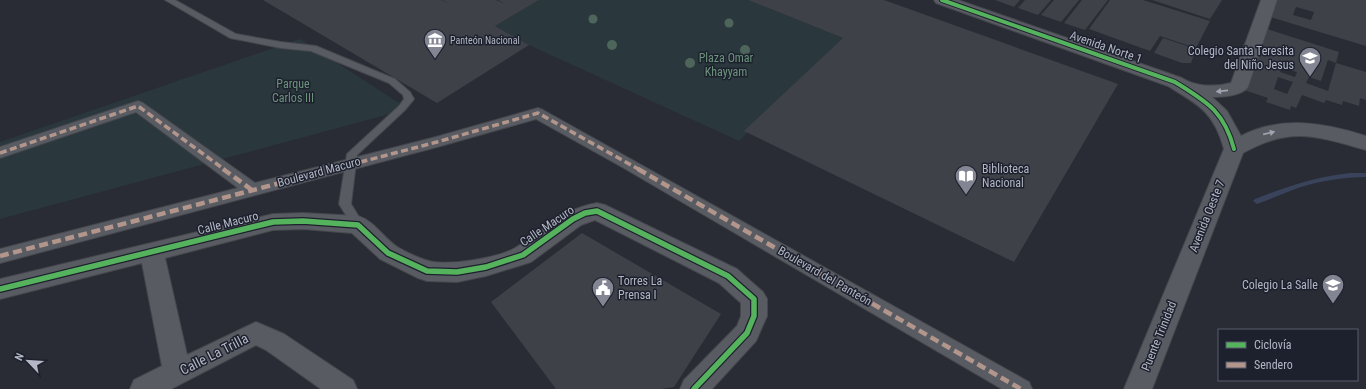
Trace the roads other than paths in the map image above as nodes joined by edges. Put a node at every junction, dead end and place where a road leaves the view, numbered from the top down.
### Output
1 (170, 0) edge
2 (942, 0) edge
3 (1269, 0) edge
4 (1175, 82) junction
5 (1366, 143) edge
6 (1234, 149) junction
7 (0, 153) edge
8 (628, 163) joint
9 (350, 164) junction
10 (252, 190) junction
11 (358, 225) junction
12 (152, 252) junction
13 (0, 256) edge
14 (1181, 283) joint
15 (0, 289) edge
16 (177, 372) junction
17 (144, 389) edge
18 (342, 389) edge
19 (694, 389) edge
20 (1021, 389) edge
21 (1138, 389) edge

1 - 9 lane
2 - 4 street, Avenida Norte 1
3 -> 4 street
4 - 6 street, Avenida Norte 1
6 -> 5 street
6 - 14 street, Avenida Oeste 7
7 - 10 street
8 - 9 street, Boulevard Macuro
8 - 20 street, Boulevard del Panteón
9 - 10 street, Boulevard Macuro
9 - 11 lane
10 - 13 street, Boulevard Macuro
11 - 12 street, Calle Macuro
11 - 19 street, Calle Macuro
12 - 15 street, Calle Macuro
12 - 16 street
14 - 21 street, Puente Trinidad
16 - 17 street, Calle La Trilla
16 - 18 street, Calle La Trilla

